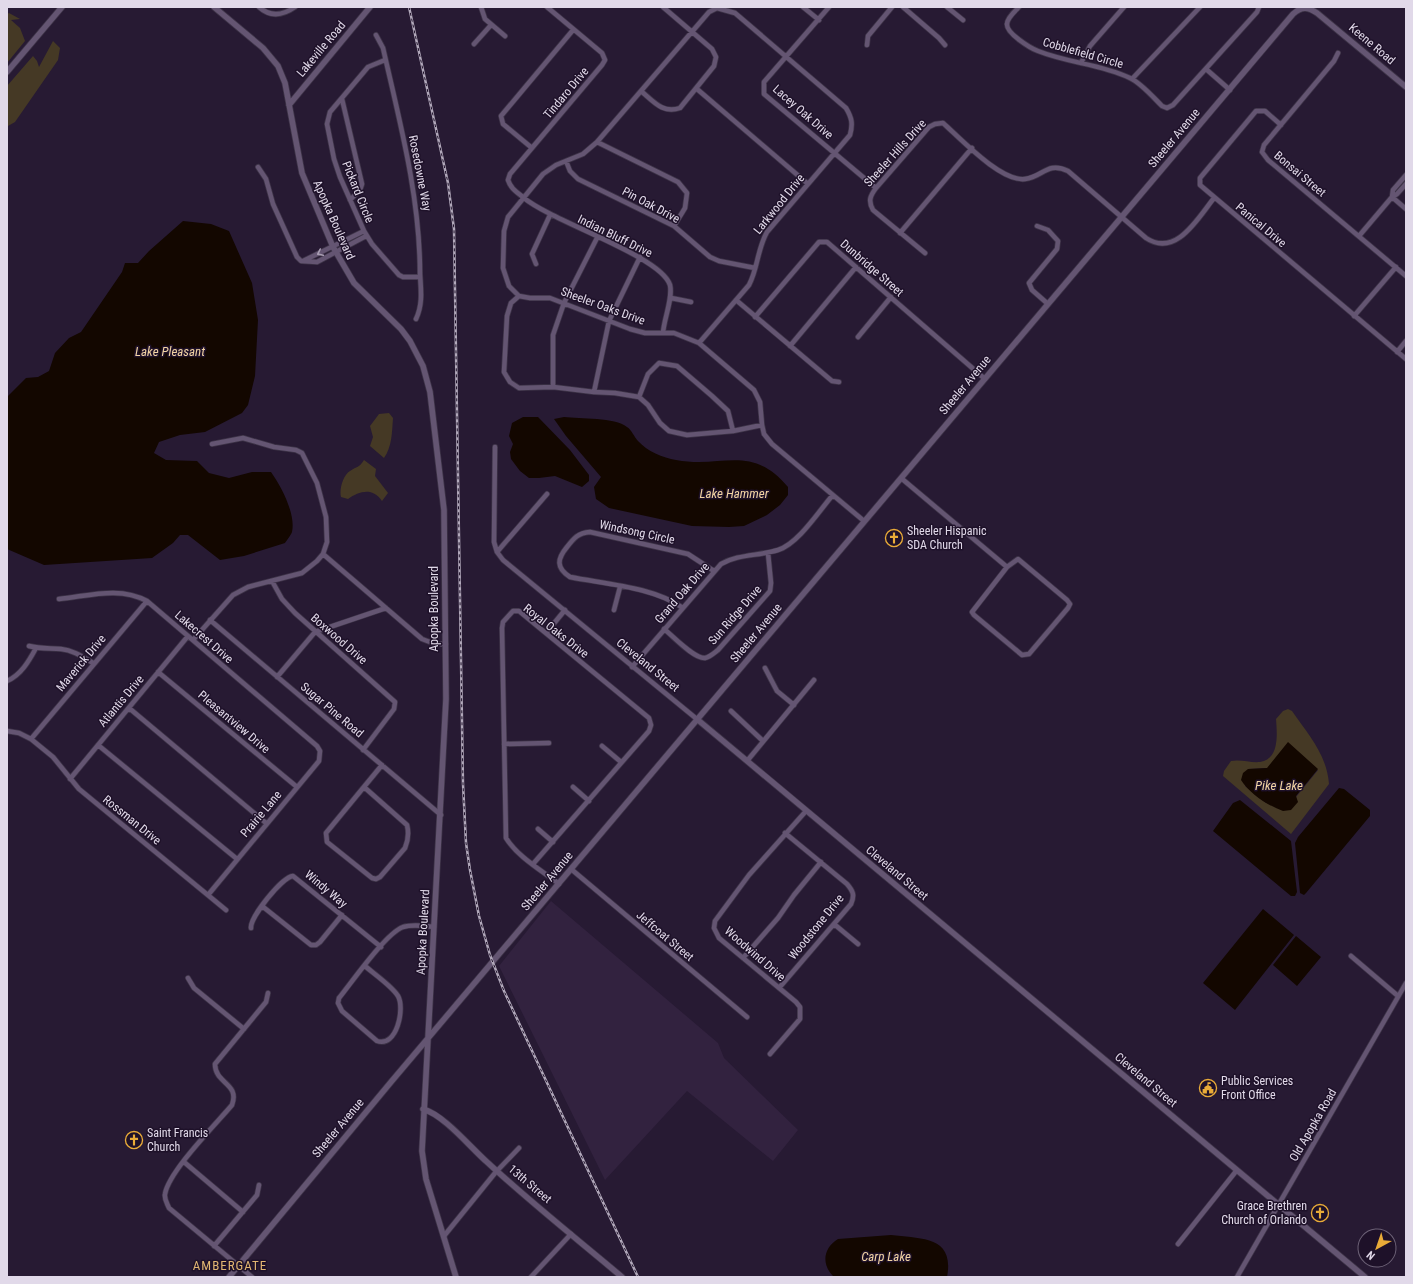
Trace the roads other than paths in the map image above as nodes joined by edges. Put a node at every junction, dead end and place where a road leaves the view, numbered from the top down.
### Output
1 (62, 7) edge
2 (214, 7) edge
3 (259, 7) edge
4 (295, 7) edge
5 (370, 7) edge
6 (481, 7) edge
7 (547, 7) edge
8 (663, 7) edge
9 (803, 7) edge
10 (829, 7) edge
11 (892, 7) edge
12 (903, 7) edge
13 (947, 7) edge
14 (1019, 7) edge
15 (1124, 7) edge
16 (1200, 7) edge
17 (1259, 7) edge
18 (1302, 8) edge
19 (819, 20) junction
20 (963, 20) dead end
21 (491, 25) junction
22 (573, 30) junction
23 (691, 31) junction
24 (376, 34) dead end
25 (505, 36) dead end
26 (474, 44) dead end
27 (867, 45) dead end
28 (945, 45) dead end
29 (1338, 53) dead end
30 (786, 56) junction
31 (386, 60) junction
32 (1081, 63) junction
33 (1206, 68) junction
34 (7, 72) edge
35 (1132, 79) junction
36 (1406, 87) edge
37 (697, 90) junction
38 (1230, 90) junction
39 (641, 91) junction
40 (342, 99) junction
41 (289, 105) junction
42 (1281, 125) junction
43 (597, 142) junction
44 (532, 148) junction
45 (972, 148) junction
46 (835, 153) junction
47 (566, 161) junction
48 (258, 167) dead end
49 (1406, 175) edge
50 (808, 184) junction
51 (1406, 184) edge
52 (876, 188) junction
53 (1392, 197) junction
54 (524, 198) junction
55 (1214, 198) junction
56 (350, 200) junction
57 (1406, 209) edge
58 (550, 215) junction
59 (1121, 217) junction
60 (674, 226) junction
61 (1037, 226) dead end
62 (364, 231) junction
63 (900, 233) junction
64 (366, 236) junction
65 (1359, 236) junction
66 (597, 238) junction
67 (334, 250) junction
68 (925, 253) dead end
69 (640, 257) junction
70 (536, 264) dead end
71 (856, 267) junction
72 (1396, 267) junction
73 (754, 268) junction
74 (1406, 276) edge
75 (420, 277) junction
76 (519, 296) junction
77 (891, 297) junction
78 (671, 298) junction
79 (736, 300) junction
80 (690, 302) dead end
81 (564, 303) junction
82 (1048, 304) junction
83 (1354, 316) junction
84 (755, 317) junction
85 (416, 319) dead end
86 (608, 320) junction
87 (663, 333) junction
88 (858, 337) dead end
89 (1406, 341) edge
90 (699, 343) junction
91 (790, 346) junction
92 (1397, 352) junction
93 (1406, 360) edge
94 (985, 379) junction
95 (839, 382) dead end
96 (553, 387) junction
97 (594, 392) junction
98 (639, 397) junction
99 (762, 425) junction
100 (733, 431) junction
101 (212, 444) dead end
102 (495, 448) dead end
103 (901, 478) junction
104 (547, 494) dead end
105 (832, 496) junction
106 (864, 521) junction
107 (497, 552) junction
108 (768, 553) junction
109 (323, 554) junction
110 (1007, 568) junction
111 (714, 571) junction
112 (272, 581) junction
113 (620, 587) junction
114 (59, 599) dead end
115 (147, 601) junction
116 (386, 608) junction
117 (682, 608) junction
118 (565, 610) junction
119 (614, 610) dead end
120 (210, 620) junction
121 (664, 629) junction
122 (315, 632) junction
123 (546, 633) junction
124 (188, 636) junction
125 (193, 640) junction
126 (446, 644) junction
127 (29, 646) dead end
128 (36, 648) junction
129 (93, 664) junction
130 (632, 667) junction
131 (765, 668) dead end
132 (158, 672) junction
133 (277, 677) junction
134 (814, 680) dead end
135 (7, 681) edge
136 (794, 705) junction
137 (129, 708) junction
138 (731, 711) dead end
139 (698, 720) junction
140 (7, 731) edge
141 (31, 739) junction
142 (764, 741) junction
143 (549, 743) dead end
144 (504, 744) junction
145 (98, 745) junction
146 (316, 746) joint
147 (602, 746) dead end
148 (363, 750) junction
149 (747, 761) junction
150 (621, 762) junction
151 (382, 765) junction
152 (70, 779) junction
153 (364, 787) junction
154 (573, 787) dead end
155 (297, 788) junction
156 (589, 801) junction
157 (806, 811) junction
158 (441, 815) junction
159 (266, 824) junction
160 (538, 829) dead end
161 (785, 833) junction
162 (553, 842) junction
163 (237, 859) junction
164 (821, 862) junction
165 (533, 864) junction
166 (571, 869) junction
167 (559, 884) junction
168 (208, 895) junction
169 (262, 906) junction
170 (226, 910) dead end
171 (342, 915) junction
172 (834, 924) junction
173 (434, 927) junction
174 (251, 928) dead end
175 (858, 944) dead end
176 (381, 947) junction
177 (1351, 956) dead end
178 (743, 958) junction
179 (365, 966) junction
180 (188, 978) dead end
181 (1406, 983) edge
182 (779, 988) junction
183 (268, 993) dead end
184 (1398, 996) junction
185 (747, 1017) dead end
186 (244, 1029) junction
187 (427, 1039) junction
188 (770, 1054) dead end
189 (423, 1109) junction
190 (519, 1148) dead end
191 (184, 1162) junction
192 (1236, 1170) junction
193 (498, 1171) junction
194 (259, 1185) dead end
195 (1279, 1205) junction
196 (243, 1212) junction
197 (571, 1234) junction
198 (444, 1236) junction
199 (1178, 1244) dead end
200 (214, 1246) junction
201 (238, 1266) junction
202 (229, 1277) edge
203 (252, 1277) edge
204 (456, 1277) edge
205 (531, 1277) edge
206 (622, 1277) edge
207 (1237, 1277) edge
208 (1365, 1277) edge

1 - 34 street
2 - 41 street, Apopka Boulevard
3 - 4 street
5 - 41 street, Lakeville Road
6 - 21 street
7 - 22 street, Tindaro Drive
8 - 23 street
9 - 19 street
10 - 19 street, Lacey Oak Drive
11 - 27 street
12 - 28 street
13 - 20 street
14 - 32 street, Cobblefield Circle
15 - 32 street
16 - 35 street
17 - 33 street, Cobblefield Circle
18 - 36 street, Keene Road
18 - 38 street, Sheeler Avenue
19 - 30 street, Lacey Oak Drive
21 - 25 street
21 - 26 street
22 - 44 street
22 - 44 street, Tindaro Drive
23 - 30 street
23 - 37 street
23 - 39 street
24 - 31 street, Rosedowne Way
29 - 42 street, Bonsai Street
30 - 46 street, Larkwood Drive
30 - 46 street, Lacey Oak Drive
31 - 40 street, Pickard Circle
31 - 75 street, Rosedowne Way
32 - 35 street, Cobblefield Circle
33 - 35 street, Cobblefield Circle
33 - 38 street
37 - 39 street
37 - 50 street
38 - 59 street, Sheeler Avenue
39 - 43 street
40 - 56 street
40 - 56 street, Pickard Circle
41 - 67 street, Apopka Boulevard
42 - 55 street, Panical Drive
42 - 65 street, Bonsai Street
43 - 47 street
43 - 60 street
44 - 54 street, Tindaro Drive
45 - 52 street, Sheeler Hills Drive
45 - 59 street, Sheeler Hills Drive
45 - 63 street
46 - 50 street, Larkwood Drive
46 - 52 street, Lacey Oak Drive
47 - 54 street
47 - 60 street, Pin Oak Drive
48 - 67 street
49 - 53 street
50 - 73 street, Larkwood Drive
51 - 53 street
52 - 63 street, Sheeler Hills Drive
53 - 57 street
53 - 65 street
54 - 58 street, Indian Bluff Drive
54 - 76 street
55 - 59 street, Sheeler Hills Drive
55 - 83 street, Panical Drive
56 - 62 street, Pickard Circle
58 - 66 street, Indian Bluff Drive
58 - 70 street
59 - 82 street, Sheeler Avenue
60 - 73 street, Pin Oak Drive
61 - 82 street
62 - 64 street, Pickard Circle
62 - 67 street
63 - 68 street, Sheeler Hills Drive
64 - 67 street
64 - 75 street, Pickard Circle
65 - 72 street, Bonsai Street
66 - 69 street, Indian Bluff Drive
66 - 81 street
67 - 126 street, Apopka Boulevard
69 - 78 street, Indian Bluff Drive
69 - 86 street
71 - 77 street, Dunbridge Street
71 - 84 street, Dunbridge Street
71 - 91 street
72 - 74 street, Bonsai Street
72 - 83 street
73 - 79 street, Larkwood Drive
75 - 85 street, Rosedowne Way
76 - 81 street, Sheeler Oaks Drive
76 - 96 street
77 - 88 street
77 - 94 street, Dunbridge Street
78 - 80 street
78 - 87 street, Indian Bluff Drive
79 - 84 street
79 - 90 street, Larkwood Drive
81 - 86 street, Sheeler Oaks Drive
81 - 96 street
82 - 94 street, Sheeler Avenue
83 - 92 street, Panical Drive
84 - 91 street
86 - 87 street, Sheeler Oaks Drive
86 - 97 street
87 - 90 street, Sheeler Oaks Drive
89 - 92 street
90 - 99 street, Sheeler Oaks Drive
91 - 95 street
92 - 93 street, Panical Drive
94 - 103 street, Sheeler Avenue
96 - 97 street
97 - 98 street
98 - 100 street
98 - 100 street
99 - 100 street
99 - 105 street, Sheeler Oaks Drive
101 - 109 street
102 - 107 street
103 - 106 street, Sheeler Avenue
103 - 110 street
104 - 107 street
105 - 106 street, Sheeler Oaks Drive
105 - 108 street, Grand Oak Drive
106 - 139 street, Sheeler Avenue
107 - 118 street, Cleveland Street
108 - 111 street, Grand Oak Drive
108 - 121 street, Sun Ridge Drive
109 - 112 street
109 - 116 street
110 - 110 street
111 - 113 street, Windsong Circle
111 - 117 street, Grand Oak Drive
112 - 120 street
112 - 122 street, Boxwood Drive
113 - 117 street, Windsong Circle
113 - 119 street
114 - 115 street, Lakecrest Drive
115 - 124 street, Lakecrest Drive
115 - 129 street, Maverick Drive
116 - 122 street
116 - 126 street
117 - 121 street, Grand Oak Drive
118 - 123 street
118 - 130 street, Cleveland Street
120 - 125 street
120 - 133 street, Sugar Pine Road
121 - 130 street, Grand Oak Drive
122 - 133 street
122 - 148 street, Boxwood Drive
123 - 144 street, Royal Oaks Drive
123 - 150 street, Royal Oaks Drive
124 - 125 street, Lakecrest Drive
124 - 132 street, Atlantis Drive
125 - 146 street, Lakecrest Drive
126 - 158 street, Apopka Boulevard
127 - 128 street
128 - 129 street
128 - 135 street
129 - 141 street, Maverick Drive
130 - 139 street, Cleveland Street
131 - 136 street
132 - 137 street, Atlantis Drive
132 - 155 street, Pleasantview Drive
133 - 148 street, Sugar Pine Road
134 - 136 street
136 - 142 street
137 - 145 street, Atlantis Drive
137 - 159 street
138 - 142 street
139 - 149 street, Cleveland Street
139 - 166 street, Sheeler Avenue
140 - 141 street, Rossman Drive
141 - 152 street, Rossman Drive
142 - 149 street
143 - 144 street
144 - 165 street, Royal Oaks Drive
145 - 152 street, Atlantis Drive
145 - 163 street
146 - 155 street, Prairie Lane
147 - 150 street
148 - 151 street, Sugar Pine Road
149 - 157 street, Cleveland Street
150 - 156 street, Royal Oaks Drive
151 - 153 street
151 - 158 street, Sugar Pine Road
152 - 168 street, Rossman Drive
153 - 153 street
154 - 156 street
155 - 159 street, Prairie Lane
156 - 162 street, Royal Oaks Drive
157 - 161 street, Woodwind Drive
157 - 192 street, Cleveland Street
158 - 173 street, Apopka Boulevard
159 - 163 street, Prairie Lane
160 - 162 street
161 - 164 street, Woodstone Drive
161 - 178 street, Woodwind Drive
162 - 165 street, Royal Oaks Drive
163 - 168 street, Prairie Lane
164 - 172 street, Woodstone Drive
164 - 178 street
165 - 167 street, Royal Oaks Drive
166 - 167 street, Sheeler Avenue
166 - 185 street, Jeffcoat Street
167 - 187 street, Sheeler Avenue
168 - 170 street, Rossman Drive
169 - 171 street, Windy Way
169 - 171 street
169 - 174 street, Windy Way
171 - 176 street, Windy Way
172 - 175 street
172 - 182 street, Woodstone Drive
173 - 176 street
173 - 187 street, Apopka Boulevard
176 - 179 street
177 - 184 street
178 - 182 street, Woodwind Drive
179 - 179 street
180 - 186 street
181 - 184 street, Old Apopka Road
182 - 188 street, Woodwind Drive
183 - 186 street
184 - 195 street, Old Apopka Road
186 - 191 street
187 - 189 street, Apopka Boulevard
187 - 201 street, Sheeler Avenue
189 - 193 street, 13th Street
189 - 198 street, Apopka Boulevard
190 - 193 street
191 - 196 street
191 - 200 street
192 - 195 street, Cleveland Street
192 - 199 street
193 - 197 street, 13th Street
193 - 198 street
194 - 196 street
195 - 207 street, Old Apopka Road
195 - 208 street, Cleveland Street
196 - 200 street
197 - 205 street
197 - 206 street, 13th Street
198 - 204 street, Apopka Boulevard
200 - 201 street
201 - 202 street, Sheeler Avenue
201 - 203 street

